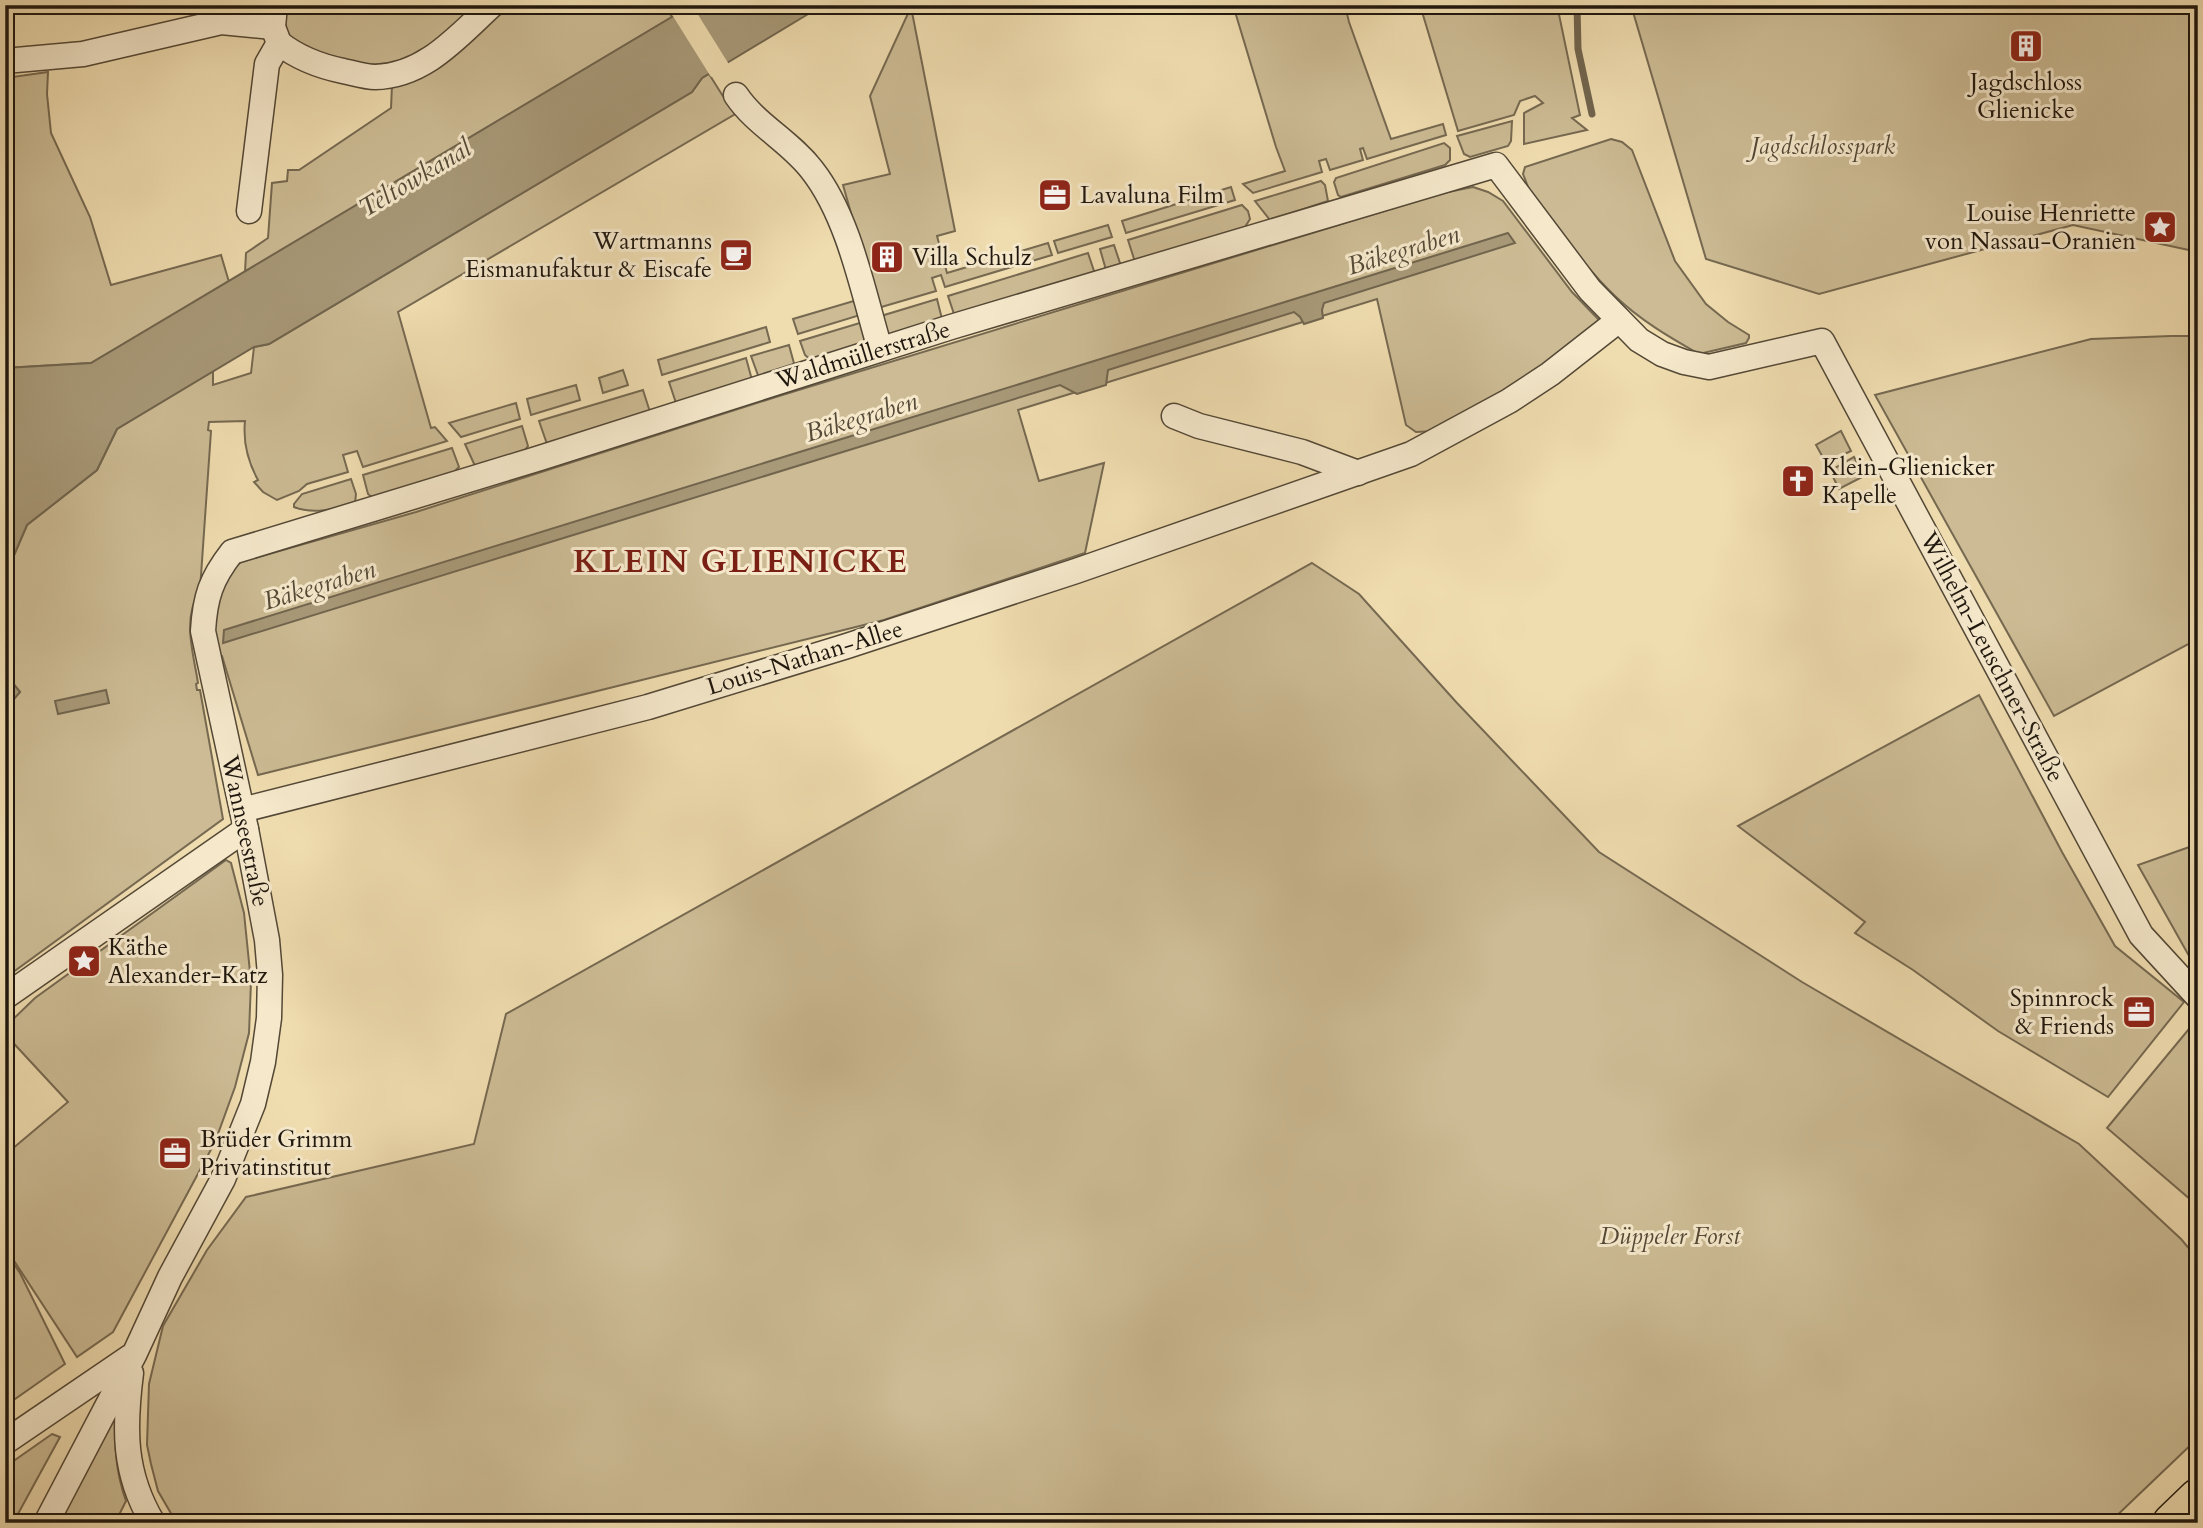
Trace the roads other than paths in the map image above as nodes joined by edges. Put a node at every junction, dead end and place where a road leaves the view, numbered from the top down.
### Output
1 (492, 5) edge
2 (276, 25) edge
3 (5, 61) edge
4 (736, 95) dead end
5 (1496, 165) joint
6 (249, 211) dead end
7 (1619, 320) junction
8 (880, 349) junction
9 (1174, 416) dead end
10 (1358, 473) junction
11 (232, 552) joint
12 (244, 819) junction
13 (2198, 997) edge
14 (5, 998) edge
15 (134, 1355) junction
16 (5, 1442) edge
17 (2198, 1498) edge
18 (47, 1523) edge
19 (153, 1523) edge
20 (2172, 1523) edge

1 - 2 street
2 - 3 street
2 - 6 street
4 - 8 street
5 - 7 street, Wilhelm-Leuschner-Straße
5 - 8 street, Waldmüllerstraße
7 - 10 street, Louis-Nathan-Allee
7 - 13 street, Wilhelm-Leuschner-Straße
8 - 11 street, Waldmüllerstraße
9 - 10 street
10 - 12 street, Louis-Nathan-Allee
11 - 12 street, Wannseestraße
12 - 14 street
12 - 15 street, Wannseestraße
15 - 16 street
15 - 18 street
15 - 19 street
17 - 20 main road

